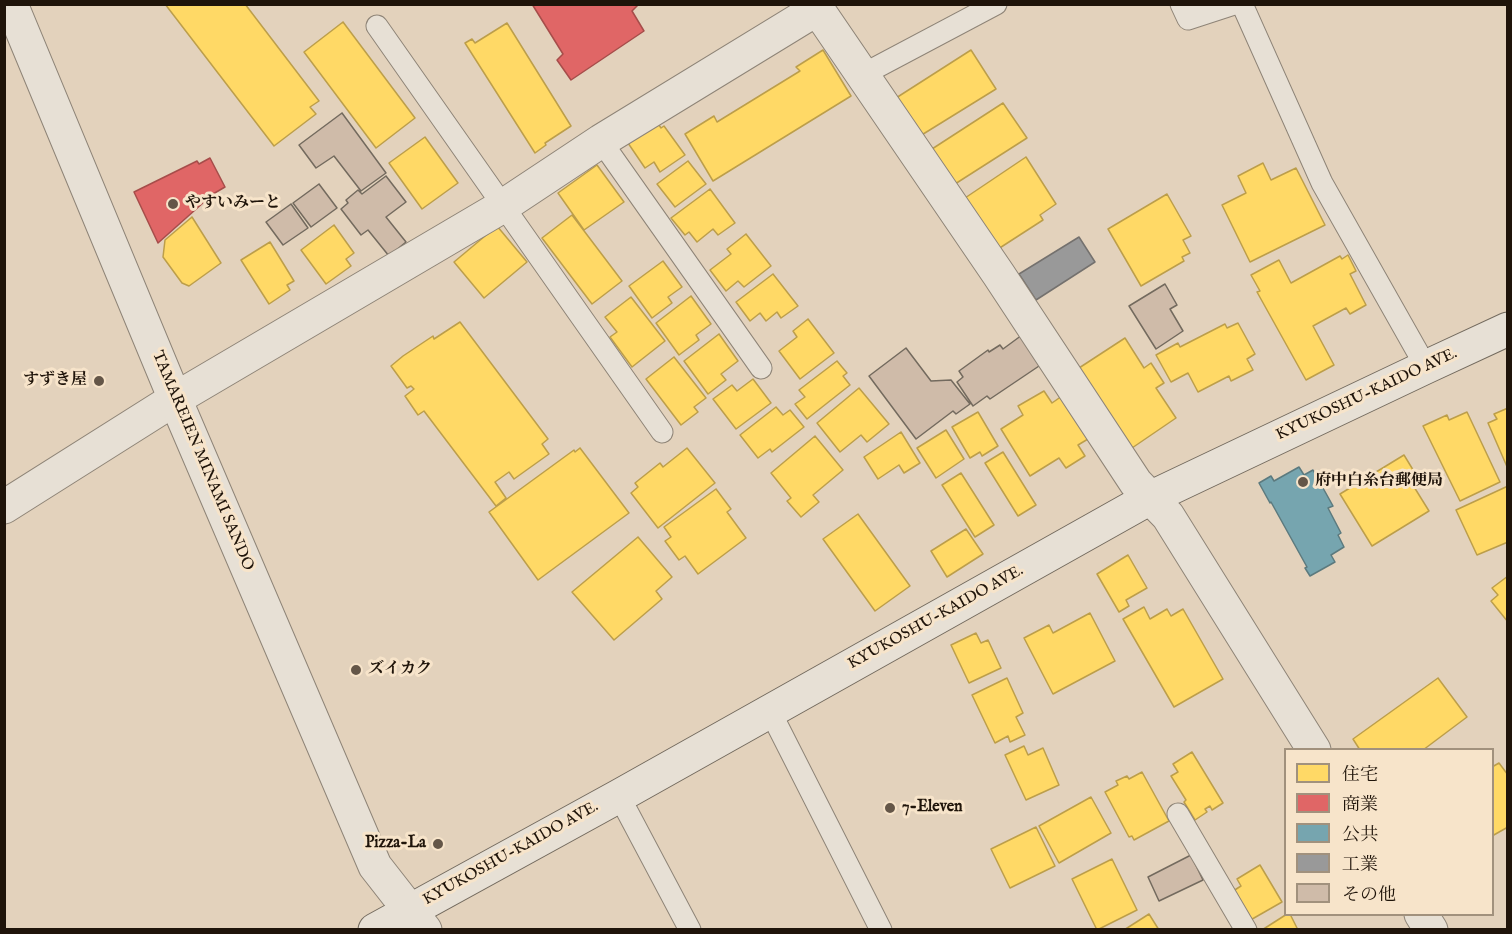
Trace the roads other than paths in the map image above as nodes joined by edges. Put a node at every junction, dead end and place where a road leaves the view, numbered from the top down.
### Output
1 (11, 4) edge
2 (996, 4) edge
3 (1181, 4) edge
4 (1234, 4) edge
5 (1242, 4) edge
6 (816, 7) edge
7 (377, 26) dead end
8 (862, 75) junction
9 (601, 141) junction
10 (503, 206) junction
11 (1508, 329) edge
12 (1426, 367) junction
13 (761, 368) dead end
14 (175, 399) junction
15 (662, 432) dead end
16 (1150, 498) junction
17 (4, 507) edge
18 (770, 711) junction
19 (1313, 748) edge
20 (619, 796) junction
21 (1178, 814) dead end
22 (1422, 916) edge
23 (417, 920) edge
24 (375, 930) edge
25 (690, 930) edge
26 (881, 930) edge
27 (1246, 930) edge
28 (1431, 930) edge

1 - 14 street, TAMAREIEN MINAMI SANDO
2 - 8 lane
3 - 4 lane
5 - 12 lane
6 - 8 street
6 - 9 street
7 - 10 lane
8 - 16 street
9 - 10 street
9 - 13 lane
10 - 14 street
10 - 15 lane
11 - 12 street, KYUKOSHU-KAIDO AVE.
12 - 16 street, KYUKOSHU-KAIDO AVE.
14 - 17 street
14 - 23 street, TAMAREIEN MINAMI SANDO
16 - 18 street, KYUKOSHU-KAIDO AVE.
16 - 19 street
18 - 20 street, KYUKOSHU-KAIDO AVE.
18 - 26 lane
20 - 23 street, KYUKOSHU-KAIDO AVE.
20 - 25 lane
21 - 27 lane
22 - 28 street
23 - 24 street, KYUKOSHU-KAIDO AVE.

